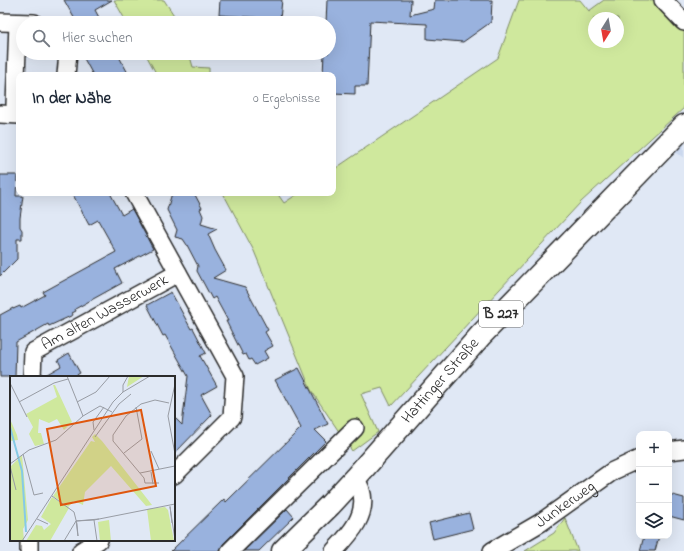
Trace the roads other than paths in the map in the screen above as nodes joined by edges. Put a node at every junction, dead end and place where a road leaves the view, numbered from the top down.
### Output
1 (663, 0) edge
2 (0, 22) edge
3 (684, 22) edge
4 (16, 23) edge
5 (21, 60) edge
6 (67, 60) edge
7 (19, 72) edge
8 (66, 72) edge
9 (16, 96) edge
10 (14, 110) edge
11 (684, 126) edge
12 (136, 196) edge
13 (178, 273) junction
14 (32, 376) edge
15 (355, 428) dead end
16 (684, 448) edge
17 (672, 450) edge
18 (636, 460) edge
19 (175, 474) edge
20 (355, 478) junction
21 (97, 541) edge
22 (81, 551) edge
23 (230, 551) edge
24 (283, 551) edge
25 (334, 551) edge
26 (492, 551) edge

1 - 3 street
2 - 4 street
5 - 7 street
6 - 8 street
9 - 10 street
11 - 20 main road, Hattinger Straße / B 227
12 - 13 street, Am alten Wasserwerk
13 - 14 street, Am alten Wasserwerk
13 - 19 street, Am alten Wasserwerk
15 - 23 street
16 - 17 street
18 - 26 street, Junkerweg
20 - 24 main road, Hattinger Straße / B 227
20 - 25 street
21 - 22 street

